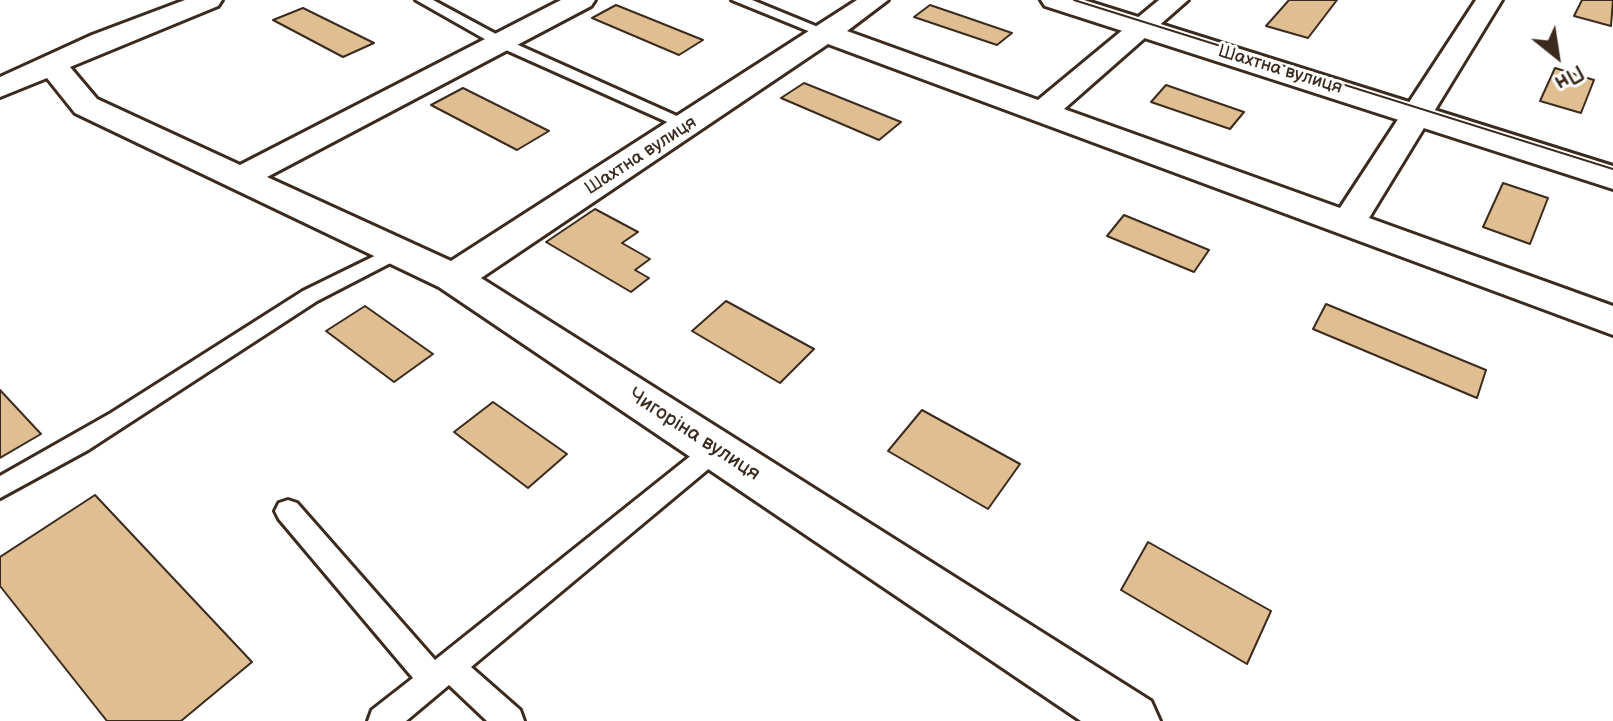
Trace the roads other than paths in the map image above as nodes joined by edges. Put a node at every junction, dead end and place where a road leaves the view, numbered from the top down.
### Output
1 (209, 0) edge
2 (423, 0) edge
3 (582, 0) edge
4 (739, 0) edge
5 (875, 0) edge
6 (1055, 0) edge
7 (1112, 0) edge
8 (1489, 0) edge
9 (1160, 14) edge
10 (828, 34) junction
11 (502, 43) junction
12 (53, 66) junction
13 (0, 88) edge
14 (1423, 104) junction
15 (1042, 112) junction
16 (689, 125) junction
17 (1613, 152) edge
18 (240, 178) junction
19 (1613, 178) edge
20 (1348, 224) junction
21 (397, 251) junction
22 (453, 278) junction
23 (1613, 321) edge
24 (716, 449) junction
25 (0, 488) edge
26 (288, 511) dead end
27 (441, 673) junction
28 (383, 721) edge
29 (509, 721) edge
30 (1131, 721) edge

1 - 12 street
2 - 11 lane
3 - 11 street
4 - 10 lane
5 - 10 street, Шахтна вулиця
6 - 9 main road, Шахтна вулиця
7 - 9 main road, Шахтна вулиця
8 - 14 street
9 - 14 main road, Шахтна вулиця
9 - 15 street
10 - 15 street
10 - 16 street, Шахтна вулиця
11 - 16 lane
11 - 18 street
12 - 13 street
12 - 18 street, Чигоріна вулиця
14 - 17 main road, Шахтна вулиця
14 - 19 main road, Шахтна вулиця
14 - 20 street
15 - 20 street
16 - 22 street, Шахтна вулиця
18 - 21 street, Чигоріна вулиця
20 - 23 street
21 - 22 street, Чигоріна вулиця
21 - 25 lane
22 - 24 street, Чигоріна вулиця
24 - 27 lane
24 - 30 street, Чигоріна вулиця
26 - 27 lane
27 - 28 lane
27 - 29 lane

